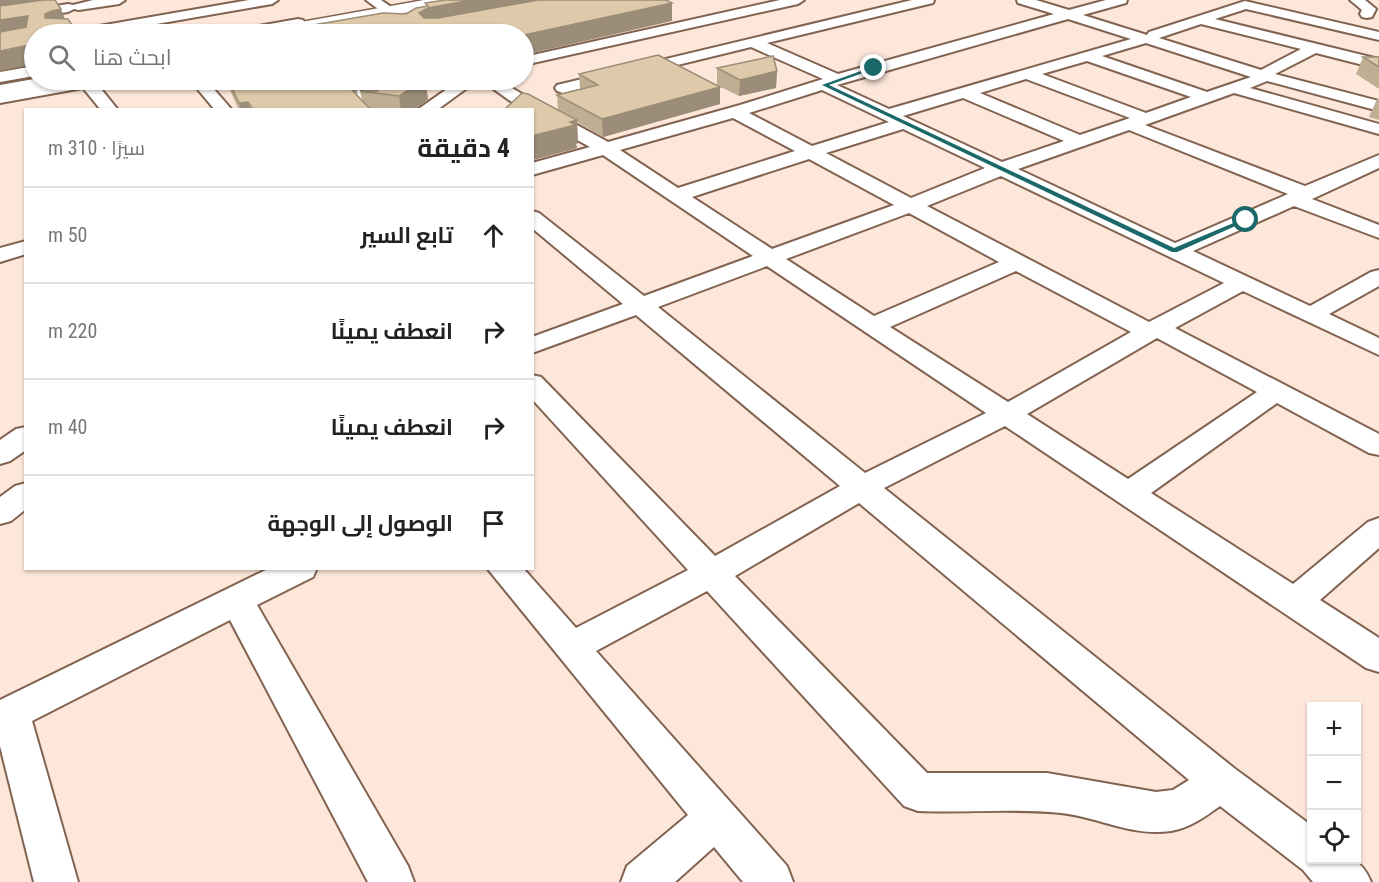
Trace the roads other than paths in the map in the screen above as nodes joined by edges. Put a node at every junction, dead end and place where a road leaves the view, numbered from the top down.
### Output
1 (119, 0) edge
2 (272, 0) edge
3 (372, 0) edge
4 (426, 0) edge
5 (798, 0) edge
6 (928, 0) edge
7 (1023, 0) edge
8 (1041, 0) edge
9 (1121, 0) edge
10 (1356, 0) edge
11 (71, 3) edge
12 (219, 4) edge
13 (459, 4) edge
14 (727, 4) dead end
15 (1344, 8) dead end
16 (745, 11) junction
17 (671, 13) edge
18 (1074, 13) junction
19 (397, 15) junction
20 (1375, 16) edge
21 (428, 18) edge
22 (0, 19) edge
23 (1200, 20) junction
24 (692, 23) junction
25 (86, 24) edge
26 (86, 24) edge
27 (120, 24) edge
28 (245, 24) edge
29 (327, 24) edge
30 (338, 24) edge
31 (342, 24) edge
32 (355, 24) edge
33 (367, 24) edge
34 (595, 29) edge
35 (1348, 29) junction
36 (1379, 36) edge
37 (1149, 37) junction
38 (616, 40) junction
39 (752, 42) junction
40 (1315, 48) junction
41 (1087, 56) junction
42 (534, 60) edge
43 (661, 64) junction
44 (1379, 64) edge
45 (534, 67) edge
46 (1267, 72) junction
47 (24, 73) edge
48 (1027, 74) junction
49 (681, 75) edge
50 (0, 77) edge
51 (557, 78) junction
52 (24, 82) edge
53 (831, 83) junction
54 (24, 86) edge
55 (24, 88) edge
56 (1233, 88) junction
57 (2, 90) edge
58 (99, 90) edge
59 (207, 90) edge
60 (351, 90) edge
61 (455, 90) edge
62 (502, 90) edge
63 (966, 93) junction
64 (1206, 97) junction
65 (1379, 99) edge
66 (1379, 106) edge
67 (736, 107) junction
68 (109, 108) edge
69 (222, 108) edge
70 (372, 108) edge
71 (428, 108) edge
72 (526, 108) edge
73 (534, 111) edge
74 (552, 118) junction
75 (896, 119) junction
76 (1137, 121) junction
77 (1379, 129) edge
78 (1079, 141) junction
79 (605, 148) junction
80 (809, 152) junction
81 (534, 168) edge
82 (1000, 169) junction
83 (1373, 169) edge
84 (1305, 195) junction
85 (674, 196) junction
86 (909, 206) junction
87 (1379, 218) edge
88 (534, 219) edge
89 (1379, 232) edge
90 (24, 248) edge
91 (1174, 251) junction
92 (0, 255) edge
93 (768, 257) junction
94 (1017, 262) junction
95 (1379, 277) edge
96 (1241, 283) junction
97 (642, 306) junction
98 (1311, 315) junction
99 (872, 326) junction
100 (1153, 330) junction
101 (534, 345) edge
102 (1379, 347) edge
103 (534, 385) edge
104 (1275, 392) junction
105 (1007, 414) junction
106 (24, 437) edge
107 (1379, 446) edge
108 (0, 454) edge
109 (862, 487) junction
110 (1129, 493) junction
111 (1379, 530) edge
112 (298, 570) edge
113 (505, 570) edge
114 (712, 573) junction
115 (237, 601) junction
116 (1295, 602) junction
117 (571, 648) junction
118 (1379, 657) edge
119 (6, 716) edge
120 (1220, 781) junction
121 (717, 819) junction
122 (1307, 850) edge
123 (1325, 864) edge
124 (56, 882) edge
125 (392, 882) edge
126 (643, 882) edge
127 (771, 882) edge
128 (1349, 882) edge

1 - 11 street
2 - 12 street
3 - 19 street
4 - 19 street
5 - 16 street
6 - 39 street
7 - 18 street
8 - 18 street
9 - 18 street
10 - 20 street
11 - 22 street
11 - 25 street
11 - 26 street
12 - 27 street
12 - 28 street
13 - 19 main road
13 - 21 street
14 - 16 street
15 - 20 street
16 - 24 street
17 - 24 street
18 - 37 street
18 - 53 street
19 - 29 main road
19 - 30 street
19 - 31 street
19 - 32 main road
19 - 33 street
20 - 35 street
23 - 35 street
23 - 37 street
23 - 40 street
24 - 38 street
34 - 38 street
35 - 36 street
37 - 41 street
37 - 46 street
38 - 42 street
39 - 43 street
39 - 53 street
40 - 44 street
40 - 46 street
41 - 48 street
41 - 64 street
43 - 49 street
43 - 51 street
45 - 51 street
46 - 56 street
46 - 65 street
46 - 66 street
47 - 50 street
48 - 63 street
48 - 76 street
51 - 74 street
52 - 57 main road
53 - 67 street
53 - 75 street
54 - 57 main road
55 - 57 street
56 - 64 street
56 - 77 street
58 - 68 street
59 - 69 street
60 - 70 street
61 - 71 street
62 - 72 street
63 - 75 street
63 - 78 street
64 - 76 street
67 - 79 street
67 - 80 street
73 - 74 street
74 - 79 street
75 - 80 street
75 - 82 street
76 - 78 street
76 - 84 street
78 - 82 street
79 - 81 street
79 - 85 street
80 - 85 street
80 - 86 street
82 - 86 street
82 - 91 street
83 - 84 street
84 - 87 street
84 - 89 street
84 - 91 street
85 - 93 street
86 - 93 street
86 - 94 street
88 - 97 street
90 - 92 street
91 - 96 street
93 - 97 street
93 - 99 street
94 - 99 street
94 - 100 street
95 - 98 street
96 - 98 street
96 - 100 street
97 - 101 street
97 - 109 street
98 - 102 street
99 - 105 street
100 - 104 street
100 - 105 street
103 - 114 street
104 - 107 street
104 - 110 street
105 - 109 street
105 - 110 street
106 - 108 street
109 - 114 street
109 - 120 street
110 - 116 street
111 - 116 street
112 - 115 street
113 - 117 street
114 - 117 street
114 - 120 street
115 - 119 street
115 - 125 street
116 - 118 street
117 - 121 street
119 - 124 street
120 - 122 street
121 - 126 street
121 - 127 street
123 - 128 street

